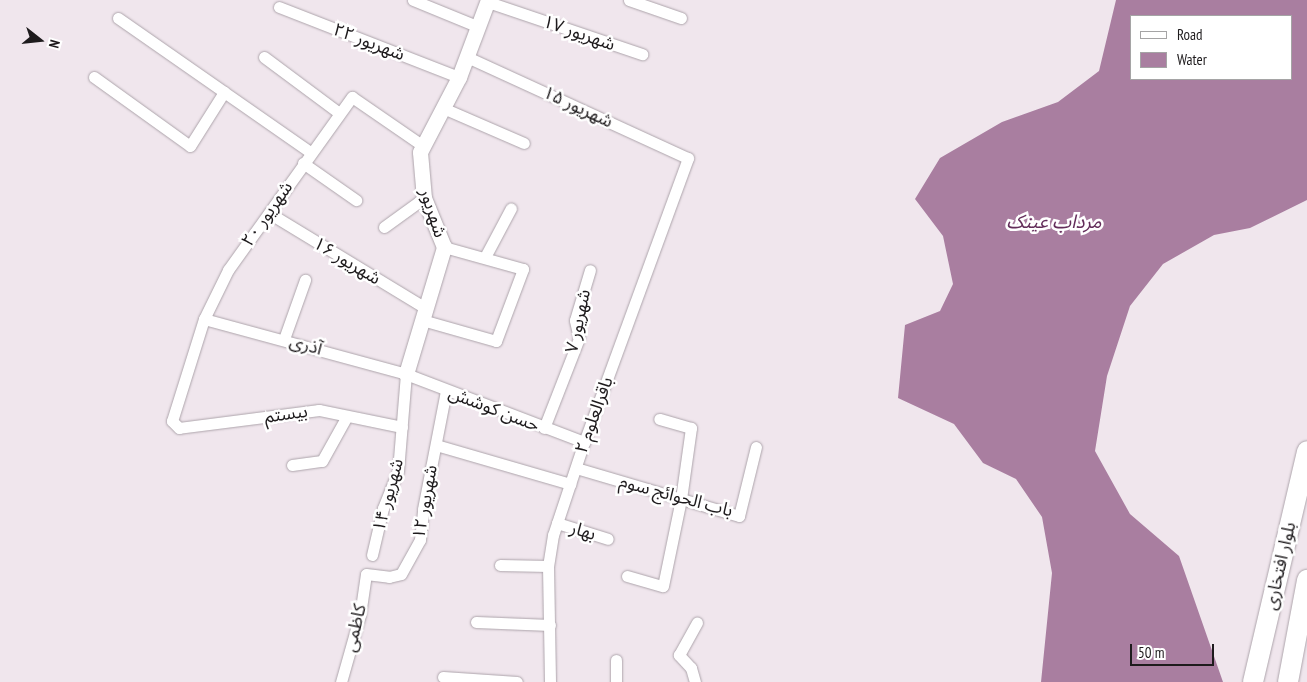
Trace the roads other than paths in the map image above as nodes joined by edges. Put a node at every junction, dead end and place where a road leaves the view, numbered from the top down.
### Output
1 (414, 0) edge
2 (629, 0) edge
3 (488, 1) edge
4 (279, 7) dead end
5 (118, 18) dead end
6 (681, 18) dead end
7 (479, 27) junction
8 (642, 54) dead end
9 (468, 56) junction
10 (264, 57) dead end
11 (94, 76) dead end
12 (460, 77) junction
13 (224, 92) junction
14 (443, 108) junction
15 (339, 113) junction
16 (524, 143) dead end
17 (423, 146) junction
18 (310, 152) junction
19 (688, 158) joint
20 (303, 163) junction
21 (424, 198) junction
22 (356, 200) dead end
23 (511, 208) dead end
24 (269, 213) junction
25 (384, 227) dead end
26 (444, 247) junction
27 (485, 257) junction
28 (590, 270) dead end
29 (305, 280) dead end
30 (424, 314) junction
31 (204, 319) junction
32 (284, 339) junction
33 (406, 374) junction
34 (446, 391) junction
35 (347, 416) junction
36 (659, 419) dead end
37 (172, 421) joint
38 (402, 427) junction
39 (544, 428) junction
40 (584, 442) junction
41 (436, 445) junction
42 (756, 447) dead end
43 (1307, 451) edge
44 (292, 466) dead end
45 (576, 468) junction
46 (570, 484) junction
47 (681, 499) junction
48 (557, 523) junction
49 (608, 539) dead end
50 (372, 555) dead end
51 (500, 565) dead end
52 (548, 566) junction
53 (366, 574) joint
54 (628, 576) dead end
55 (1307, 580) edge
56 (476, 622) dead end
57 (697, 622) dead end
58 (550, 625) junction
59 (616, 660) dead end
60 (443, 677) dead end
61 (341, 682) edge
62 (517, 682) edge
63 (550, 682) edge
64 (616, 682) edge
65 (695, 682) edge
66 (1253, 682) edge
67 (1288, 682) edge

1 - 7 street
2 - 6 street
3 - 7 street, شهریور
3 - 8 street, شهریور ۱۷
4 - 12 street, شهریور ۲۲
5 - 13 street
7 - 9 street, شهریور
9 - 12 street, شهریور
9 - 19 street, شهریور ۱۵
10 - 15 street
11 - 13 street
12 - 14 street, شهریور
13 - 18 street
14 - 16 street
14 - 17 street, شهریور
15 - 17 street, شهریور ۲۰
15 - 18 street, شهریور ۲۰
17 - 21 street, شهریور
18 - 20 street, شهریور ۲۰
19 - 40 street, باقرالعلوم ۲
20 - 22 street
20 - 24 street, شهریور ۲۰
21 - 25 street
21 - 26 street, شهریور
23 - 27 street
24 - 30 street, شهریور ۱۶
24 - 31 street, شهریور ۲۰
26 - 27 street
26 - 30 street, شهریور
27 - 30 street, شهریور ۱۶
28 - 39 street, شهریور ۷
29 - 32 street
30 - 33 street, شهریور
31 - 32 street, آذری
31 - 37 street, شهریور ۲۰
32 - 33 street, آذری
33 - 34 street, حسن کوشش
33 - 38 street, شهریور ۱۴
34 - 39 street, حسن کوشش
34 - 41 street, شهریور ۱۲
35 - 37 street, بیستم
35 - 38 street, بیستم
35 - 44 street
36 - 47 street
38 - 50 street, شهریور ۱۴
39 - 40 street, حسن کوشش
40 - 45 street, باقرالعلوم ۲
41 - 46 street
41 - 53 street, شهریور ۱۲
42 - 47 street, باب الحوائج سوم
43 - 66 highway, بلوار افتخاری
45 - 46 street, باقرالعلوم ۲
45 - 47 street, باب الحوائج سوم
46 - 48 street, باقرالعلوم ۲
47 - 54 street
48 - 49 street, بهار
48 - 52 street, باقرالعلوم ۲
51 - 52 street
52 - 58 street, باقرالعلوم ۲
53 - 61 street, کاظمی
55 - 67 highway, بلوار افتخاری
56 - 58 street
57 - 65 street
58 - 63 street, باقرالعلوم ۲
59 - 64 street
60 - 62 street

